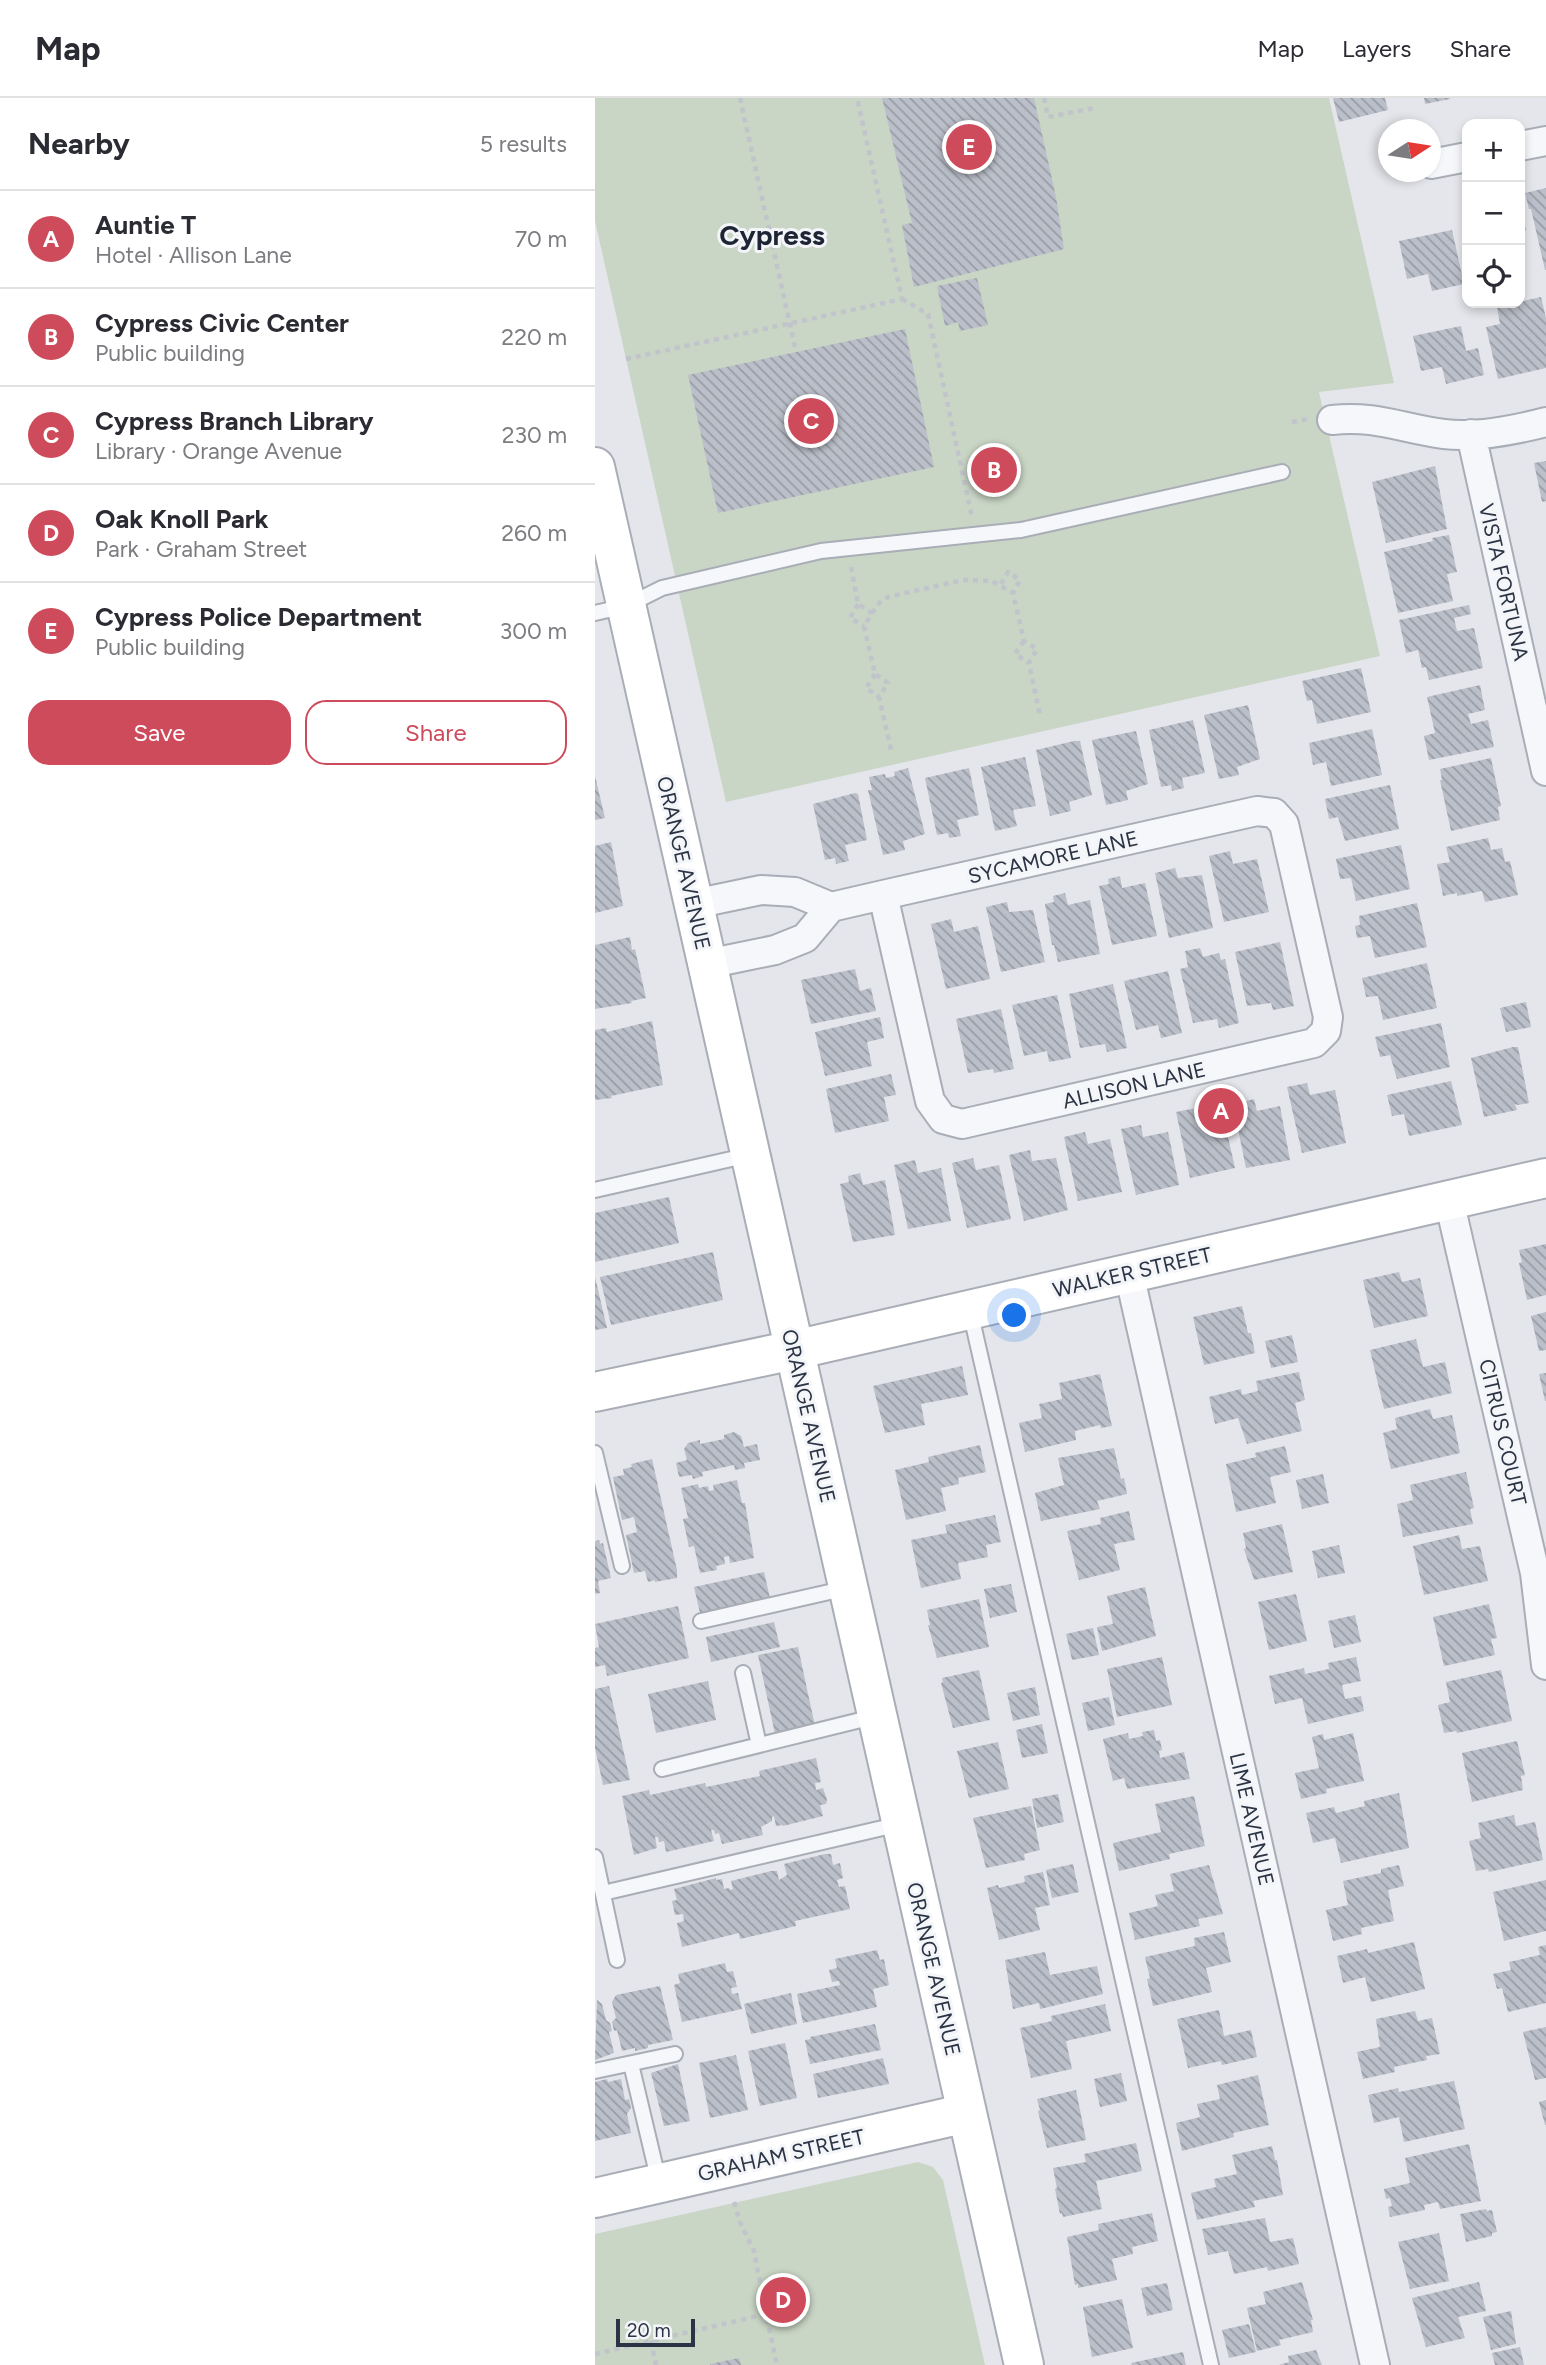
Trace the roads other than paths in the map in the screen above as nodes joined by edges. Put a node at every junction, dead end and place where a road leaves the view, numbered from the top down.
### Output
1 (1546, 141) edge
2 (1525, 145) edge
3 (1462, 158) edge
4 (1441, 162) edge
5 (1332, 420) dead end
6 (1546, 422) edge
7 (1471, 434) junction
8 (595, 467) edge
9 (1282, 472) dead end
10 (611, 610) edge
11 (1546, 771) edge
12 (1275, 813) joint
13 (883, 895) junction
14 (694, 904) junction
15 (831, 906) junction
16 (707, 964) junction
17 (750, 1155) junction
18 (1546, 1178) edge
19 (595, 1190) edge
20 (1449, 1200) junction
21 (1129, 1273) junction
22 (970, 1309) junction
23 (794, 1350) junction
24 (595, 1392) edge
25 (595, 1453) edge
26 (622, 1566) dead end
27 (849, 1587) junction
28 (701, 1621) dead end
29 (1546, 1665) edge
30 (743, 1673) dead end
31 (878, 1716) junction
32 (759, 1745) junction
33 (662, 1769) dead end
34 (902, 1824) junction
35 (595, 1857) edge
36 (603, 1893) junction
37 (617, 1960) dead end
38 (675, 2054) dead end
39 (631, 2064) junction
40 (595, 2071) edge
41 (967, 2113) junction
42 (660, 2183) junction
43 (595, 2198) edge
44 (1024, 2365) edge
45 (1210, 2365) edge
46 (1375, 2365) edge

1 - 2 street
3 - 4 street
5 - 7 street
6 - 7 street
7 - 11 street, VISTA FORTUNA
8 - 10 main road, ORANGE AVENUE
9 - 10 lane
10 - 14 main road, ORANGE AVENUE
12 - 13 street, SYCAMORE LANE
12 - 13 street, ALLISON LANE
13 - 15 street, SYCAMORE LANE
14 - 15 street
14 - 16 main road, ORANGE AVENUE
15 - 16 street
16 - 17 main road, ORANGE AVENUE
17 - 19 lane
17 - 23 main road, ORANGE AVENUE
18 - 20 main road, WALKER STREET
20 - 21 main road, WALKER STREET
20 - 29 street, CITRUS COURT
21 - 22 main road, WALKER STREET
21 - 46 street, LIME AVENUE
22 - 23 main road, WALKER STREET
22 - 45 lane
23 - 24 main road, WALKER STREET
23 - 27 main road, ORANGE AVENUE
25 - 26 lane
27 - 28 lane
27 - 31 main road, ORANGE AVENUE
30 - 32 lane
31 - 32 lane
31 - 34 main road, ORANGE AVENUE
32 - 33 lane
34 - 36 lane
34 - 41 main road, ORANGE AVENUE
35 - 36 lane
36 - 37 lane
38 - 39 lane
39 - 40 lane
39 - 42 lane
41 - 42 main road, GRAHAM STREET
41 - 44 main road, ORANGE AVENUE
42 - 43 main road, GRAHAM STREET

